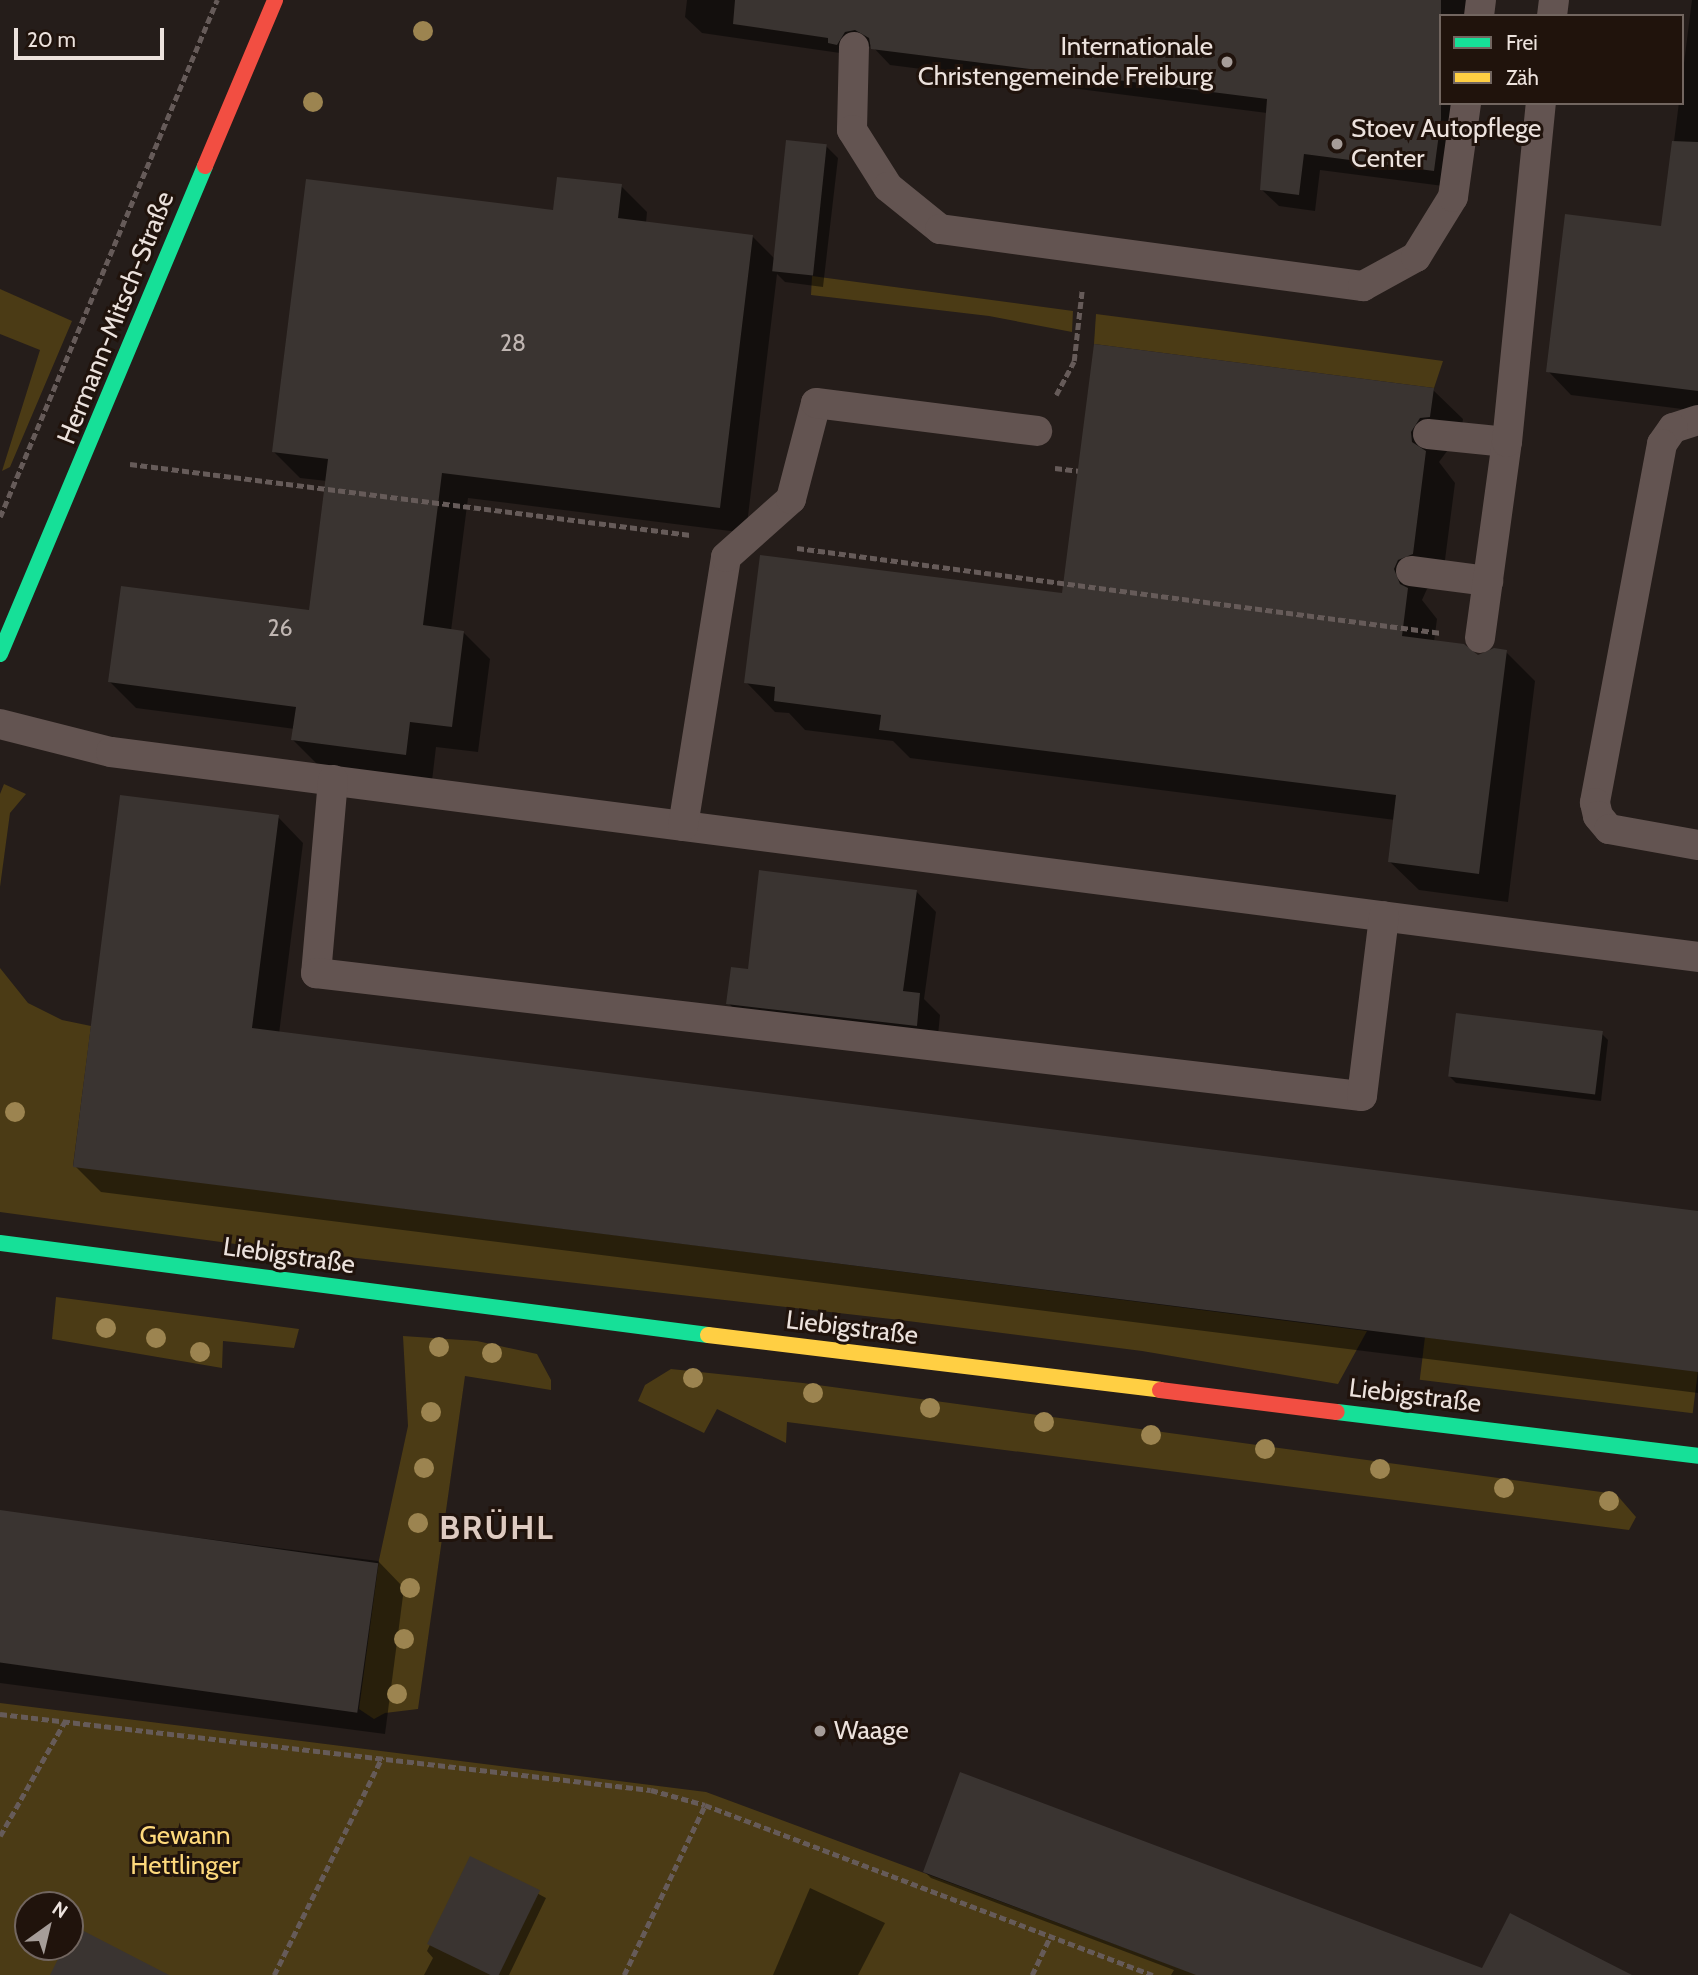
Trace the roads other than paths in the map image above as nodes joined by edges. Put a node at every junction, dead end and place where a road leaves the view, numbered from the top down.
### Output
1 (275, 0) edge
2 (854, 47) dead end
3 (1466, 105) edge
4 (1541, 105) edge
5 (1698, 420) edge
6 (1037, 431) road end
7 (1428, 434) dead end
8 (1507, 442) junction
9 (1411, 571) dead end
10 (1488, 581) junction
11 (1480, 638) dead end
12 (0, 654) edge
13 (0, 724) edge
14 (332, 780) junction
15 (683, 826) junction
16 (1698, 845) edge
17 (1384, 916) junction
18 (1698, 957) edge
19 (0, 1242) edge
20 (1698, 1456) edge

1 - 12 street, Hermann-Mitsch-Straße
2 - 3 lane
4 - 8 lane
5 - 16 lane
6 - 15 lane
7 - 8 lane
8 - 10 lane
9 - 10 lane
10 - 11 lane
13 - 14 lane
14 - 15 lane
14 - 17 lane
15 - 17 lane
17 - 18 lane
19 - 20 street, Liebigstraße

